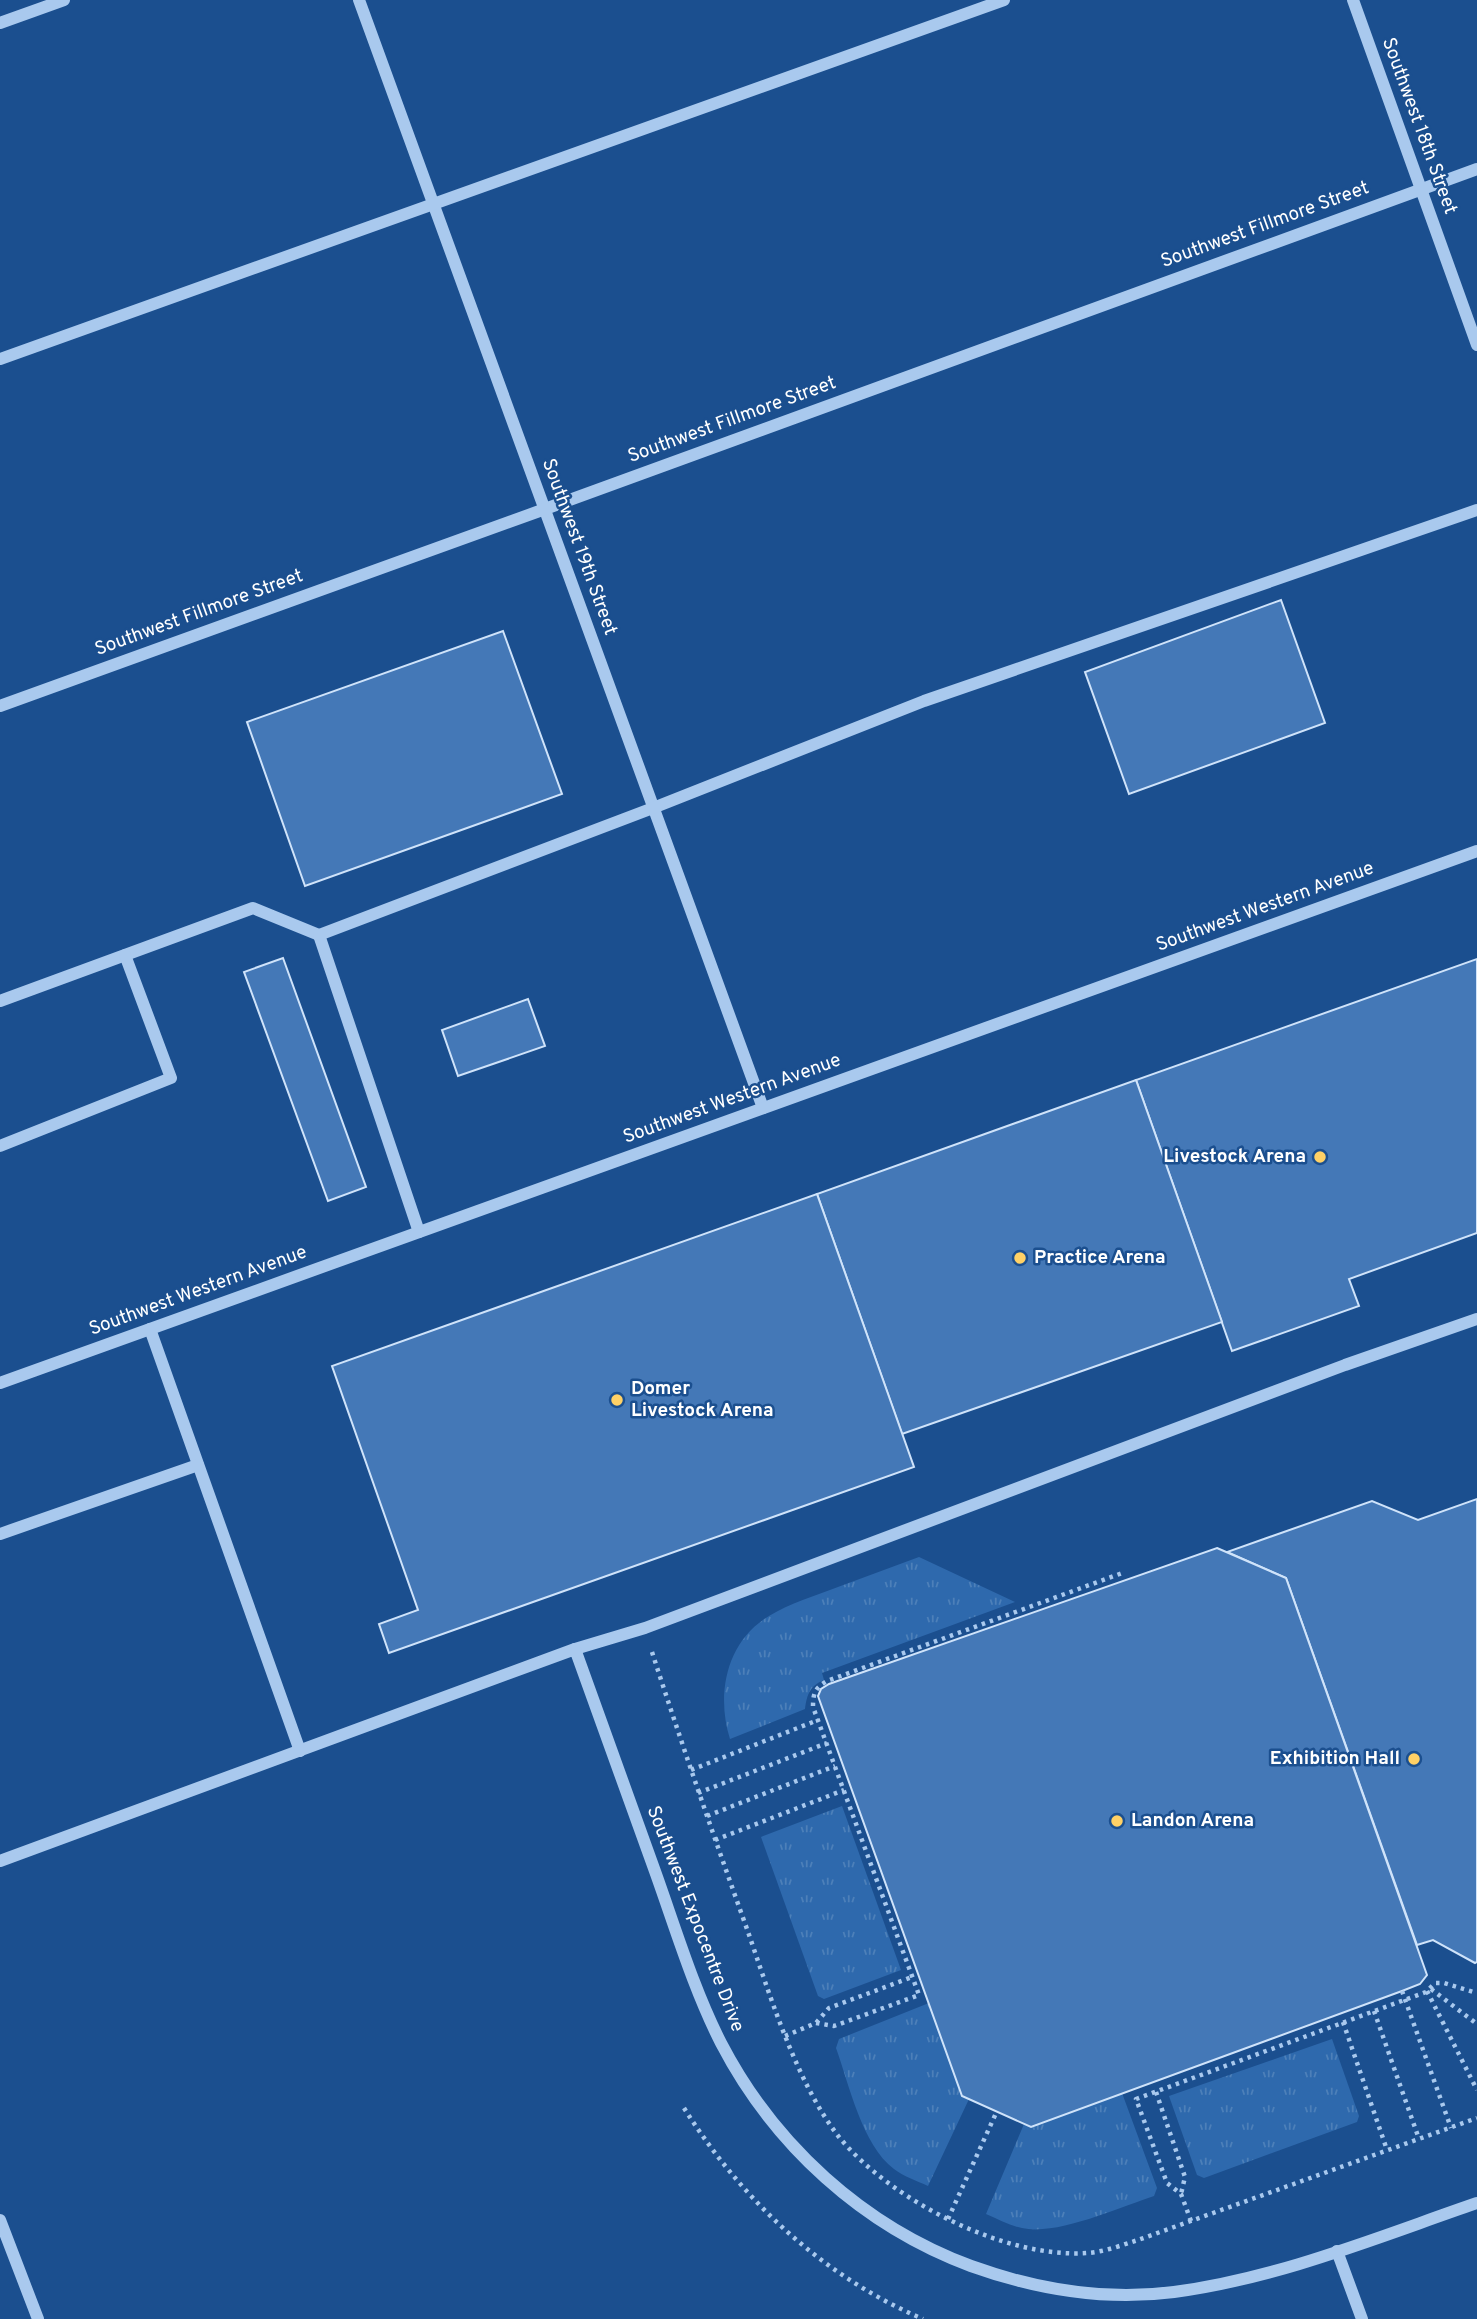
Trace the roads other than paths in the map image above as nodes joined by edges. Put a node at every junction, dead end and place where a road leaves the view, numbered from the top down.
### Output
1 (64, 0) edge
2 (359, 0) edge
3 (1004, 0) edge
4 (1353, 0) edge
5 (0, 23) edge
6 (1477, 169) edge
7 (1421, 189) junction
8 (433, 203) junction
9 (1477, 345) edge
10 (0, 359) edge
11 (545, 509) junction
12 (1477, 510) edge
13 (0, 706) edge
14 (653, 808) junction
15 (1477, 851) edge
16 (318, 935) junction
17 (125, 955) junction
18 (0, 1001) edge
19 (763, 1108) junction
20 (0, 1146) edge
21 (419, 1232) junction
22 (1477, 1318) edge
23 (149, 1329) junction
24 (0, 1382) edge
25 (198, 1465) junction
26 (0, 1534) edge
27 (575, 1649) junction
28 (300, 1751) junction
29 (0, 1861) edge
30 (1477, 2203) edge
31 (0, 2220) edge
32 (1337, 2251) junction
33 (38, 2319) edge
34 (1362, 2319) edge

1 - 5 street
2 - 8 street, Southwest 19th Street
3 - 8 street
4 - 7 street, Southwest 18th Street
6 - 7 street, Southwest Fillmore Street
7 - 9 street, Southwest 18th Street
7 - 11 street, Southwest Fillmore Street
8 - 10 street
8 - 11 street, Southwest 19th Street
11 - 13 street, Southwest Fillmore Street
11 - 14 street, Southwest 19th Street
12 - 14 street
14 - 16 street
14 - 19 street, Southwest 19th Street
15 - 19 street, Southwest Western Avenue
16 - 17 street
16 - 21 street
17 - 18 street
17 - 20 street
19 - 21 street, Southwest Western Avenue
21 - 23 street, Southwest Western Avenue
22 - 27 street
23 - 24 street, Southwest Western Avenue
23 - 25 street
25 - 26 street
25 - 28 street
27 - 28 street
27 - 32 street, Southwest Expocentre Drive
28 - 29 street
30 - 32 street, Southwest Expocentre Drive
31 - 33 street
32 - 34 street

